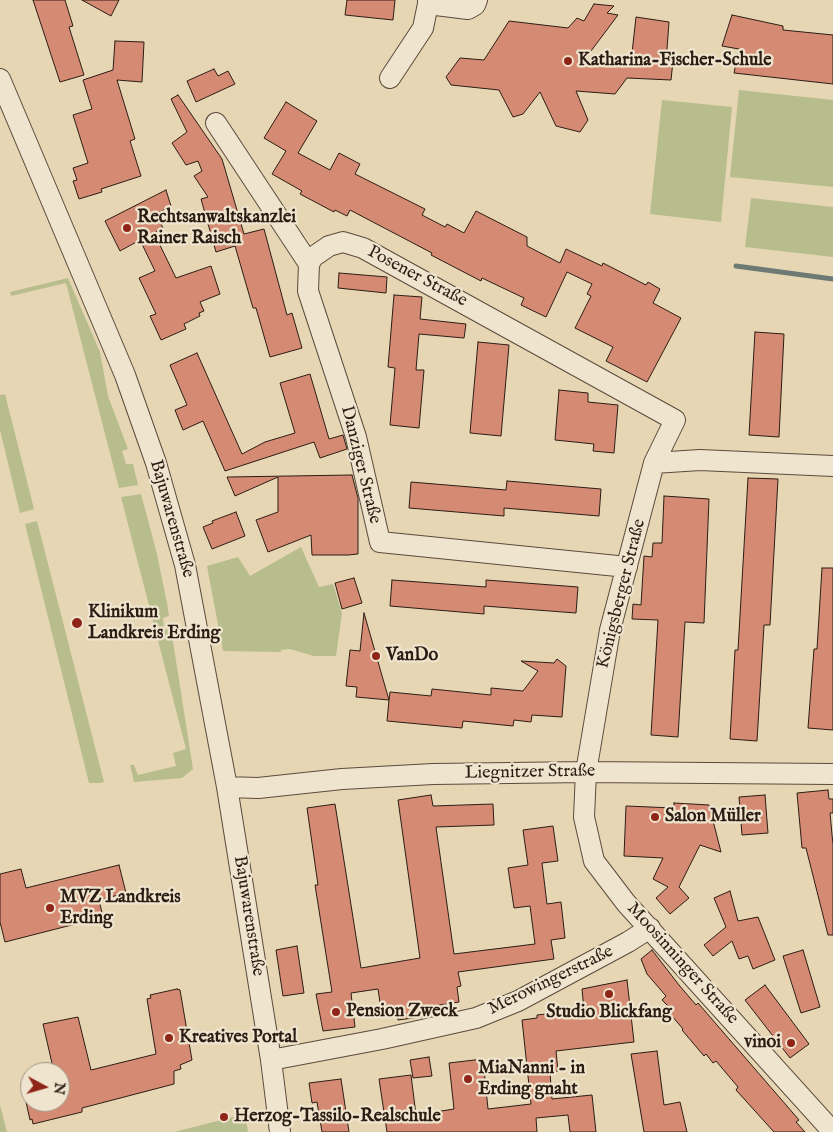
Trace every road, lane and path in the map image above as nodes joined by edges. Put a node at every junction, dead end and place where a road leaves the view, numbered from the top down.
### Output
1 (477, 0) edge
2 (428, 2) edge
3 (390, 78) dead end
4 (0, 79) edge
5 (216, 123) dead end
6 (309, 264) junction
7 (675, 420) joint
8 (654, 463) junction
9 (833, 466) edge
10 (627, 567) junction
11 (586, 772) junction
12 (833, 774) edge
13 (227, 787) junction
14 (650, 928) junction
15 (271, 1060) junction
16 (280, 1132) edge
17 (833, 1132) edge

1 - 2 street
2 - 3 street
4 - 13 street, Bajuwarenstraße
5 - 6 street
6 - 7 street, Posener Straße
6 - 10 street, Danziger Straße
7 - 8 street, Königsberger Straße
8 - 9 street
8 - 10 street, Königsberger Straße
10 - 11 street, Königsberger Straße
11 - 12 street, Liegnitzer Straße
11 - 13 street, Liegnitzer Straße
11 - 14 street, Moosinninger Straße
13 - 15 street, Bajuwarenstraße
14 - 15 street, Merowingerstraße
14 - 17 street, Moosinninger Straße
15 - 16 street, Bajuwarenstraße

